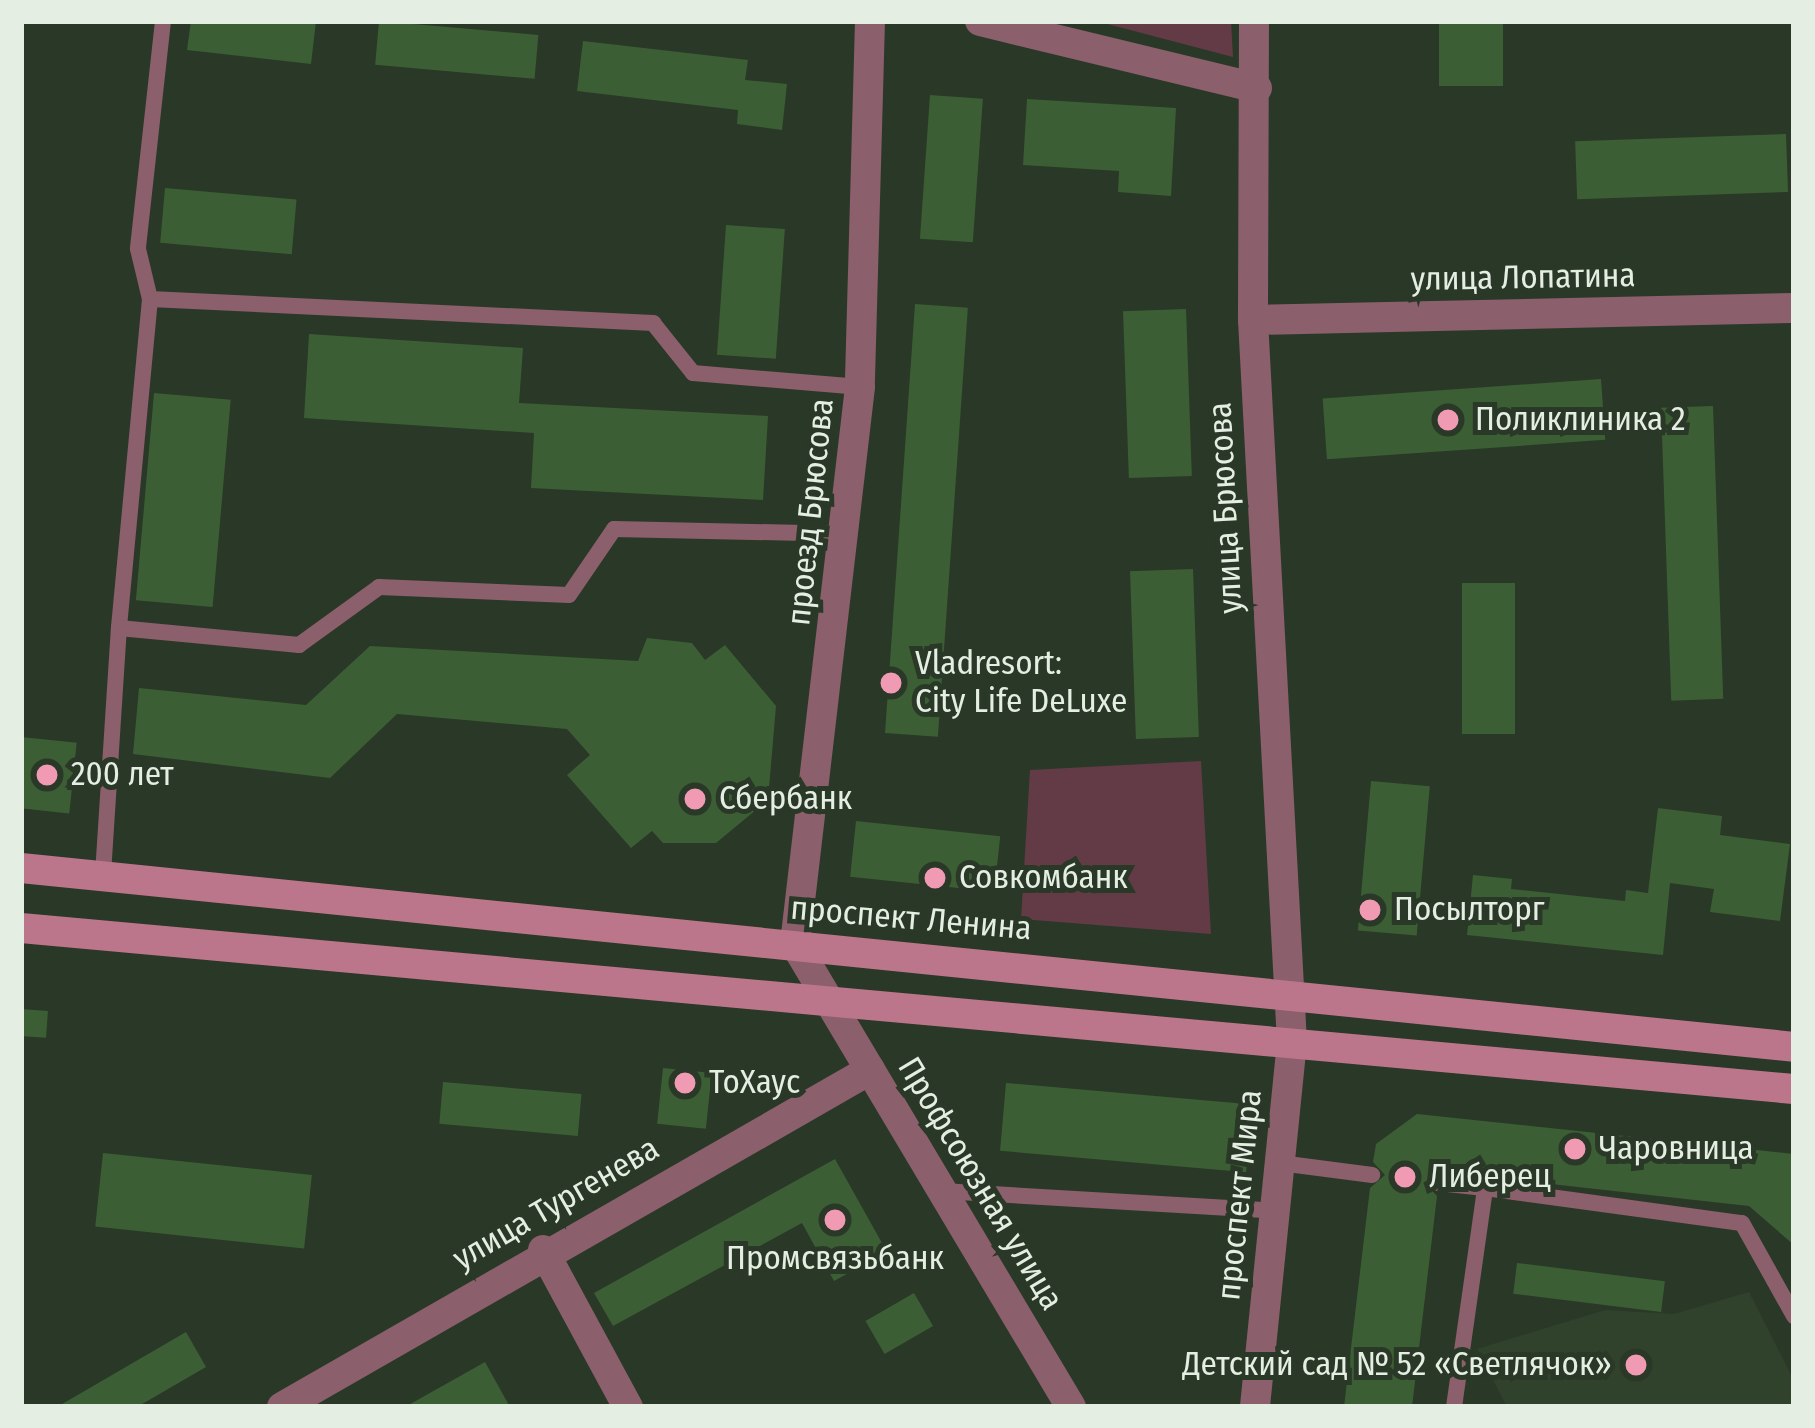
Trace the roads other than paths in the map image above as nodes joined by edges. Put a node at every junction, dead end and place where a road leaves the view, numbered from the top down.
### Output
1 (163, 21) edge
2 (870, 21) edge
3 (980, 21) edge
4 (1254, 21) edge
5 (1257, 88) junction
6 (150, 299) junction
7 (1794, 308) edge
8 (1253, 320) junction
9 (860, 386) junction
10 (848, 534) junction
11 (119, 628) junction
12 (21, 868) edge
13 (104, 874) junction
14 (21, 928) edge
15 (795, 944) junction
16 (1288, 990) junction
17 (824, 1001) junction
18 (1292, 1042) junction
19 (1794, 1047) edge
20 (870, 1070) junction
21 (1794, 1089) edge
22 (1280, 1163) junction
23 (1372, 1175) dead end
24 (1438, 1183) dead end
25 (1485, 1188) junction
26 (942, 1191) junction
27 (1275, 1210) junction
28 (543, 1250) junction
29 (1794, 1316) edge
30 (282, 1407) edge
31 (628, 1407) edge
32 (1072, 1407) edge
33 (1255, 1407) edge
34 (1454, 1407) edge

1 - 6 lane
2 - 9 street, проезд Брюсова
3 - 5 street
4 - 5 street, улица Брюсова
5 - 8 street, улица Брюсова
6 - 9 lane
6 - 11 lane
7 - 8 street, улица Лопатина
8 - 16 street, улица Брюсова
9 - 10 street, проезд Брюсова
10 - 11 lane
10 - 15 street, проезд Брюсова
11 - 13 lane
12 - 13 main road, проспект Ленина
13 - 15 main road, проспект Ленина
14 - 17 main road
15 - 16 main road, проспект Ленина
15 - 17 street
16 - 18 street, проспект Мира
16 - 19 main road, проспект Ленина
17 - 18 main road
17 - 20 street, Профсоюзная улица
18 - 21 main road
18 - 22 street, проспект Мира
20 - 26 street, Профсоюзная улица
20 - 28 street, улица Тургенева
22 - 23 lane
22 - 27 street, проспект Мира
24 - 25 lane
25 - 29 lane
25 - 34 lane
26 - 27 lane
26 - 32 street, Профсоюзная улица
27 - 33 street, проспект Мира
28 - 30 street, улица Тургенева
28 - 31 street

